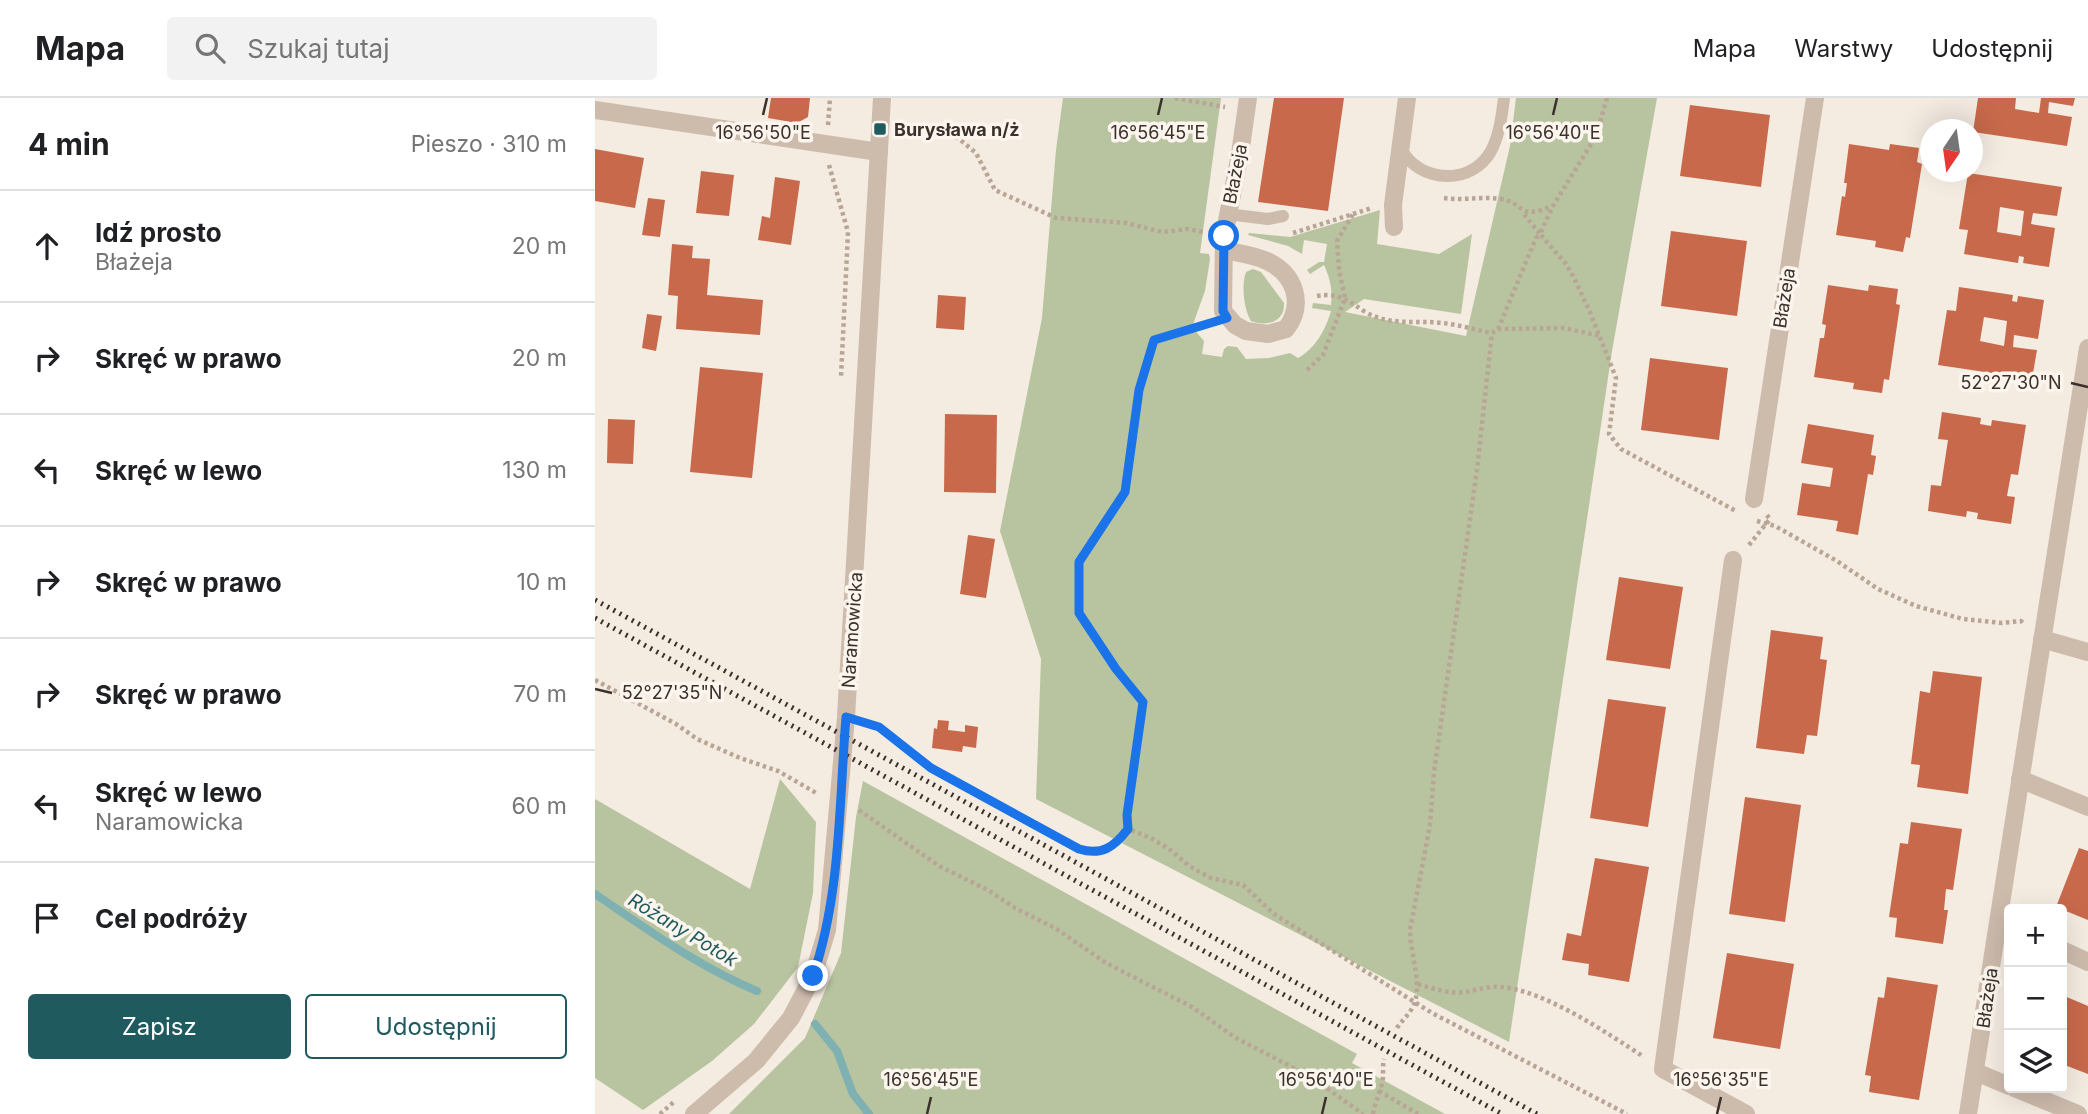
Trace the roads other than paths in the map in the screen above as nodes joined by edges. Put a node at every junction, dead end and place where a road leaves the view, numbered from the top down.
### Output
1 (882, 98) edge
2 (1407, 98) edge
3 (1504, 98) edge
4 (1815, 98) edge
5 (1247, 104) edge
6 (595, 110) edge
7 (1400, 148) junction
8 (879, 152) junction
9 (1227, 214) junction
10 (1283, 216) dead end
11 (1394, 227) dead end
12 (1224, 243) junction
13 (2088, 348) edge
14 (1754, 499) road end
15 (1733, 560) road end
16 (2042, 639) junction
17 (2088, 652) edge
18 (2020, 779) junction
19 (2088, 807) edge
20 (2003, 926) edge
21 (2067, 952) edge
22 (2088, 961) edge
23 (1976, 1072) junction
24 (2004, 1084) edge
25 (2027, 1093) edge
26 (694, 1114) edge
27 (1746, 1114) edge
28 (1968, 1114) edge
29 (2078, 1114) edge

1 - 8 street, Naramowicka
2 - 7 street
3 - 7 lane
4 - 14 street, Błażeja
5 - 9 street, Błażeja
6 - 8 street
7 - 11 street
8 - 26 street, Naramowicka
9 - 10 lane
9 - 12 street, Błażeja
12 - 12 street, Błażeja
13 - 16 street, Błażeja
15 - 27 street
16 - 17 street
16 - 18 street, Błażeja
18 - 19 street
18 - 20 street, Błażeja
20 - 23 street, Błażeja
21 - 22 street
23 - 24 street
23 - 28 street, Błażeja
25 - 29 street

